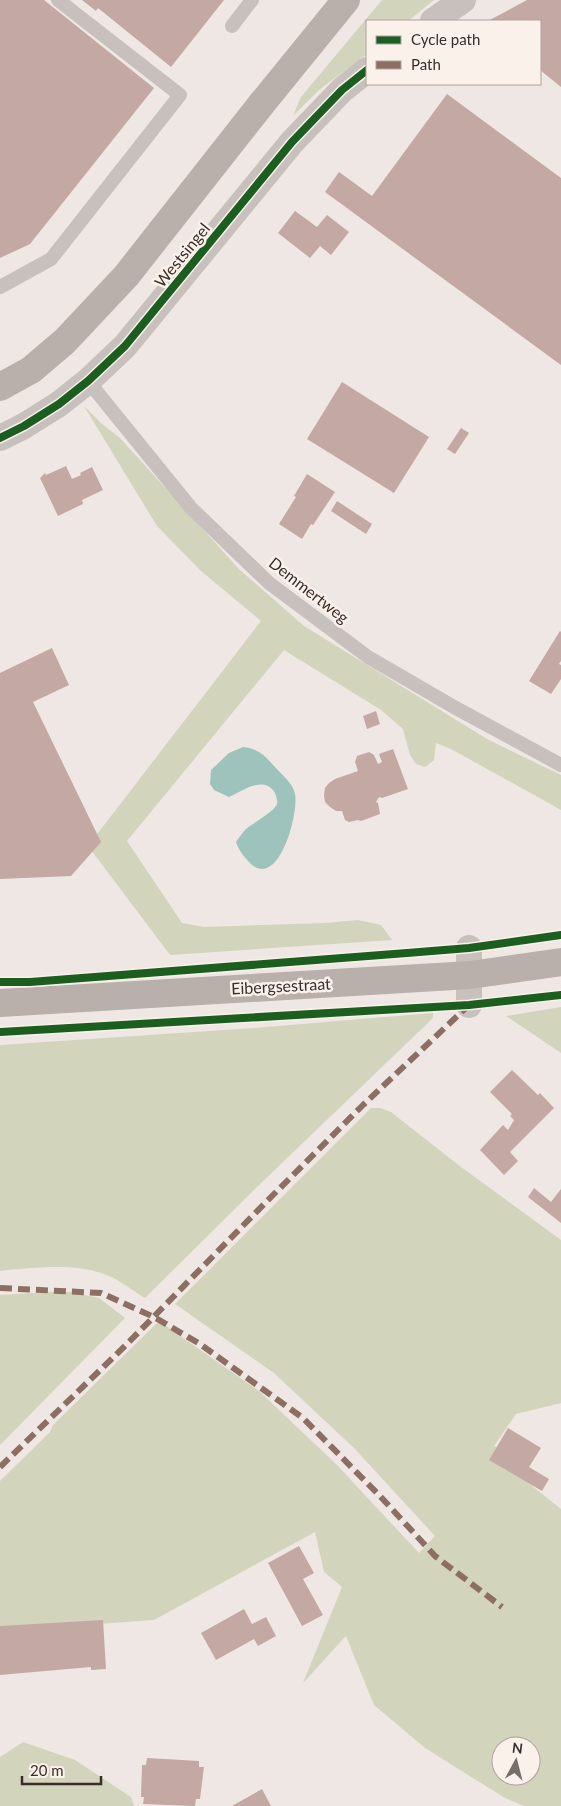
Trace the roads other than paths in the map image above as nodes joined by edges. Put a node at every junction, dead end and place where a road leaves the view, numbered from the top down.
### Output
1 (58, 0) edge
2 (252, 0) edge
3 (346, 0) edge
4 (463, 0) edge
5 (434, 20) edge
6 (232, 26) dead end
7 (366, 71) edge
8 (0, 287) edge
9 (88, 381) junction
10 (0, 387) edge
11 (0, 438) edge
12 (561, 765) edge
13 (469, 962) junction
14 (561, 962) edge
15 (0, 1003) edge
16 (469, 1005) dead end

1 - 8 lane
2 - 6 lane
3 - 10 main road, Westsingel
4 - 5 street
7 - 9 street, Westsingel
9 - 11 street, Westsingel
9 - 12 lane, Demmertweg
13 - 14 main road, Eibergsestraat
13 - 15 main road, Eibergsestraat
13 - 16 street

